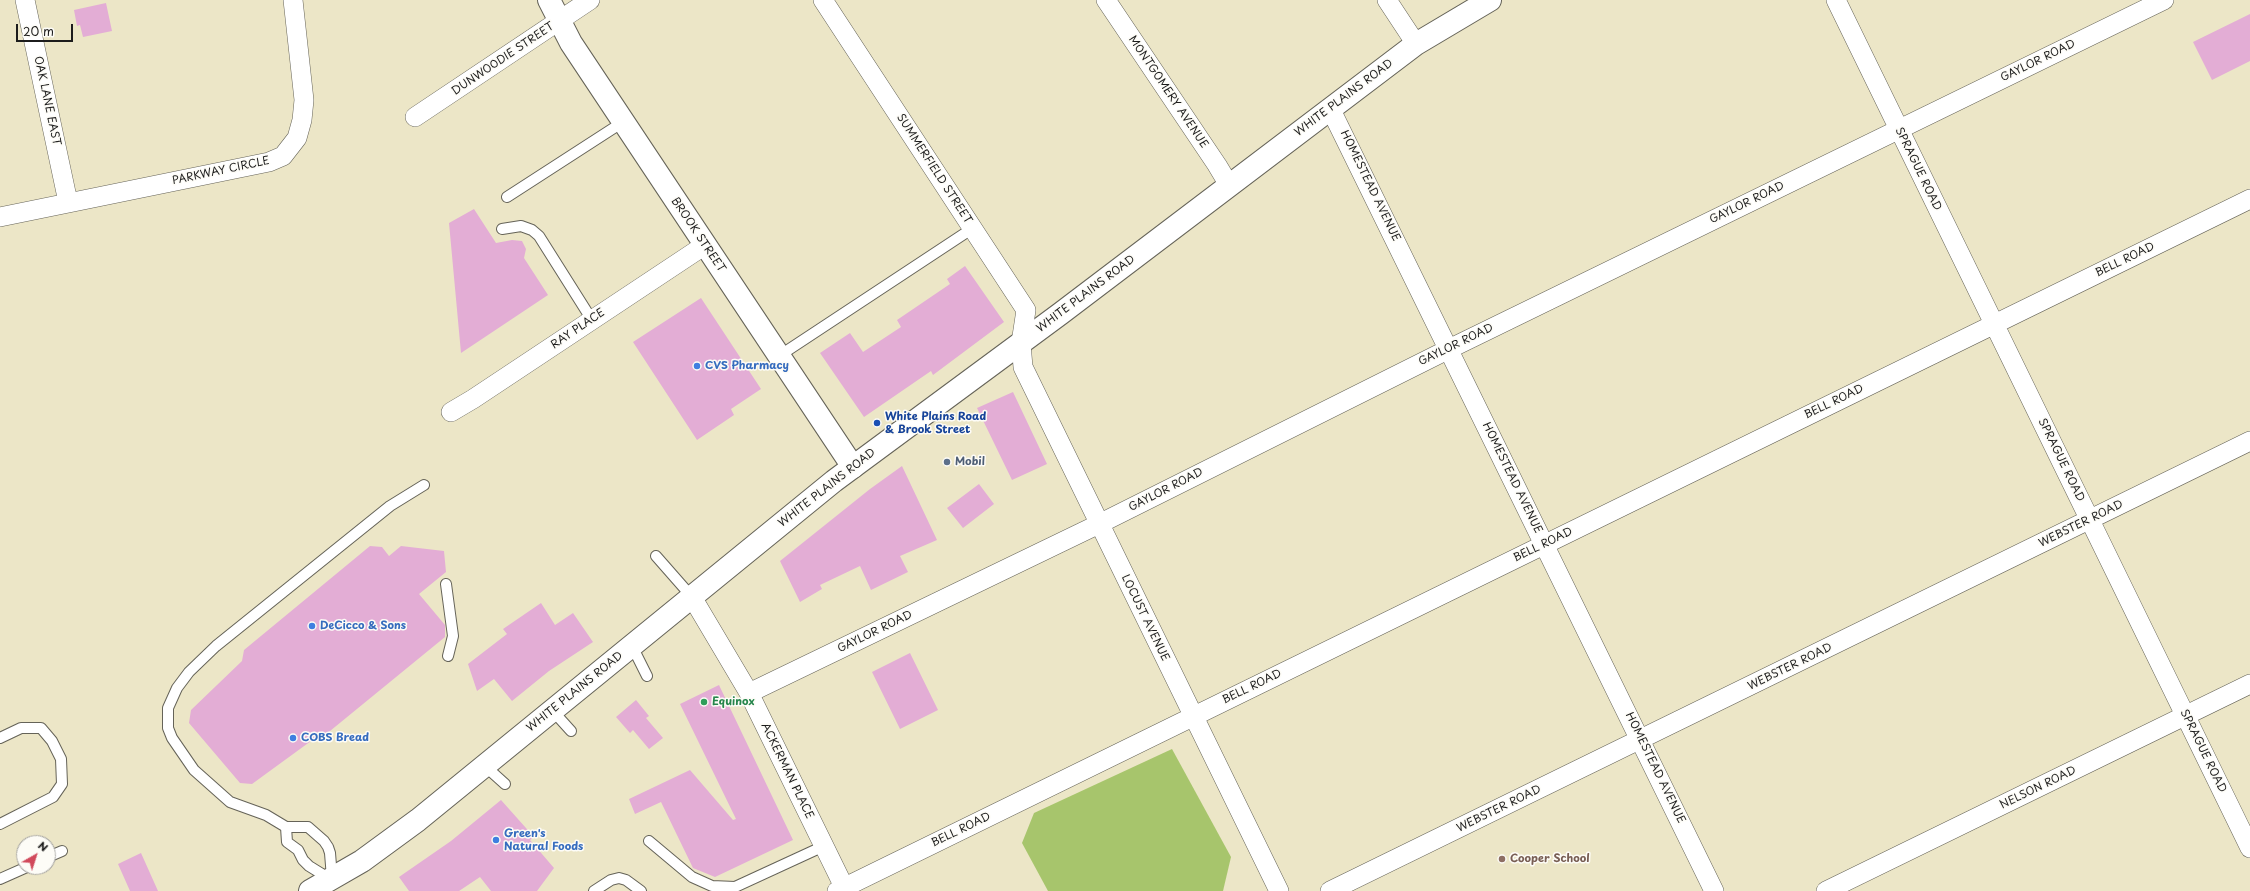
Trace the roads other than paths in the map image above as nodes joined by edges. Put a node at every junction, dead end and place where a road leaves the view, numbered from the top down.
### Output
1 (26, 0) edge
2 (293, 0) edge
3 (549, 0) edge
4 (590, 0) edge
5 (822, 0) edge
6 (1106, 0) edge
7 (1387, 0) edge
8 (1490, 0) edge
9 (1836, 0) edge
10 (2164, 0) edge
11 (558, 21) junction
12 (1416, 44) junction
13 (1330, 108) junction
14 (415, 117) dead end
15 (623, 122) junction
16 (1898, 130) junction
17 (1229, 185) junction
18 (507, 197) dead end
19 (2250, 199) edge
20 (68, 202) junction
21 (0, 216) edge
22 (973, 228) junction
23 (502, 229) dead end
24 (705, 245) junction
25 (592, 320) junction
26 (1994, 324) junction
27 (1021, 343) junction
28 (1449, 348) junction
29 (779, 356) junction
30 (450, 412) dead end
31 (2250, 441) edge
32 (853, 467) junction
33 (424, 485) dead end
34 (2090, 520) junction
35 (1099, 524) junction
36 (1544, 544) junction
37 (656, 556) dead end
38 (446, 584) dead end
39 (692, 597) junction
40 (632, 646) junction
41 (448, 656) dead end
42 (647, 676) dead end
43 (2250, 684) edge
44 (749, 693) junction
45 (552, 710) junction
46 (1193, 715) junction
47 (2186, 716) junction
48 (571, 731) dead end
49 (0, 738) edge
50 (1641, 740) junction
51 (485, 766) junction
52 (505, 784) dead end
53 (0, 824) edge
54 (286, 827) junction
55 (649, 841) dead end
56 (824, 846) junction
57 (2250, 848) edge
58 (62, 851) dead end
59 (56, 854) edge
60 (16, 872) edge
61 (0, 879) edge
62 (334, 886) edge
63 (842, 890) edge
64 (310, 891) edge
65 (594, 891) edge
66 (641, 891) edge
67 (1279, 891) edge
68 (1330, 891) edge
69 (1714, 891) edge
70 (1826, 891) edge

1 - 20 street, OAK LANE EAST
2 - 20 street, PARKWAY CIRCLE
3 - 11 main road, BROOK STREET
4 - 11 street, DUNWOODIE STREET
5 - 22 street, SUMMERFIELD STREET
6 - 17 street, MONTGOMERY AVENUE
7 - 12 street
8 - 12 main road, WHITE PLAINS ROAD
9 - 16 street, SPRAGUE ROAD
10 - 16 street, GAYLOR ROAD
11 - 14 street, DUNWOODIE STREET
11 - 15 main road, BROOK STREET
12 - 13 main road, WHITE PLAINS ROAD
13 - 17 main road, WHITE PLAINS ROAD
13 - 28 street, HOMESTEAD AVENUE
15 - 18 lane
15 - 24 main road, BROOK STREET
16 - 26 street, SPRAGUE ROAD
16 - 28 street, GAYLOR ROAD
17 - 27 main road, WHITE PLAINS ROAD
19 - 26 street, BELL ROAD
20 - 21 street, PARKWAY CIRCLE
22 - 27 street, SUMMERFIELD STREET
22 - 29 lane
23 - 25 lane
24 - 25 street, RAY PLACE
24 - 29 main road, BROOK STREET
25 - 30 street, RAY PLACE
26 - 34 street, SPRAGUE ROAD
26 - 36 street, BELL ROAD
27 - 32 main road, WHITE PLAINS ROAD
27 - 35 street, LOCUST AVENUE
28 - 35 street, GAYLOR ROAD
28 - 36 street, HOMESTEAD AVENUE
29 - 32 main road, BROOK STREET
31 - 34 street, WEBSTER ROAD
32 - 39 main road, WHITE PLAINS ROAD
33 - 54 lane
34 - 47 street, SPRAGUE ROAD
34 - 50 street, WEBSTER ROAD
35 - 44 street, GAYLOR ROAD
35 - 46 street, LOCUST AVENUE
36 - 46 street, BELL ROAD
36 - 50 street, HOMESTEAD AVENUE
37 - 39 lane, ACKERMAN PLACE
38 - 41 lane
39 - 40 main road, WHITE PLAINS ROAD
39 - 44 street, ACKERMAN PLACE
40 - 42 lane
40 - 45 main road, WHITE PLAINS ROAD
43 - 47 street, NELSON ROAD
44 - 56 street, ACKERMAN PLACE
45 - 48 lane
45 - 51 main road, WHITE PLAINS ROAD
46 - 63 street, BELL ROAD
46 - 67 street, LOCUST AVENUE
47 - 57 street, SPRAGUE ROAD
47 - 70 street, NELSON ROAD
49 - 53 lane
50 - 68 street, WEBSTER ROAD
50 - 69 street, HOMESTEAD AVENUE
51 - 52 lane
51 - 62 main road, WHITE PLAINS ROAD
54 - 62 lane
54 - 62 lane
55 - 56 lane
56 - 63 street, ACKERMAN PLACE
58 - 59 lane
60 - 61 lane
62 - 64 main road, WHITE PLAINS ROAD
65 - 66 lane

